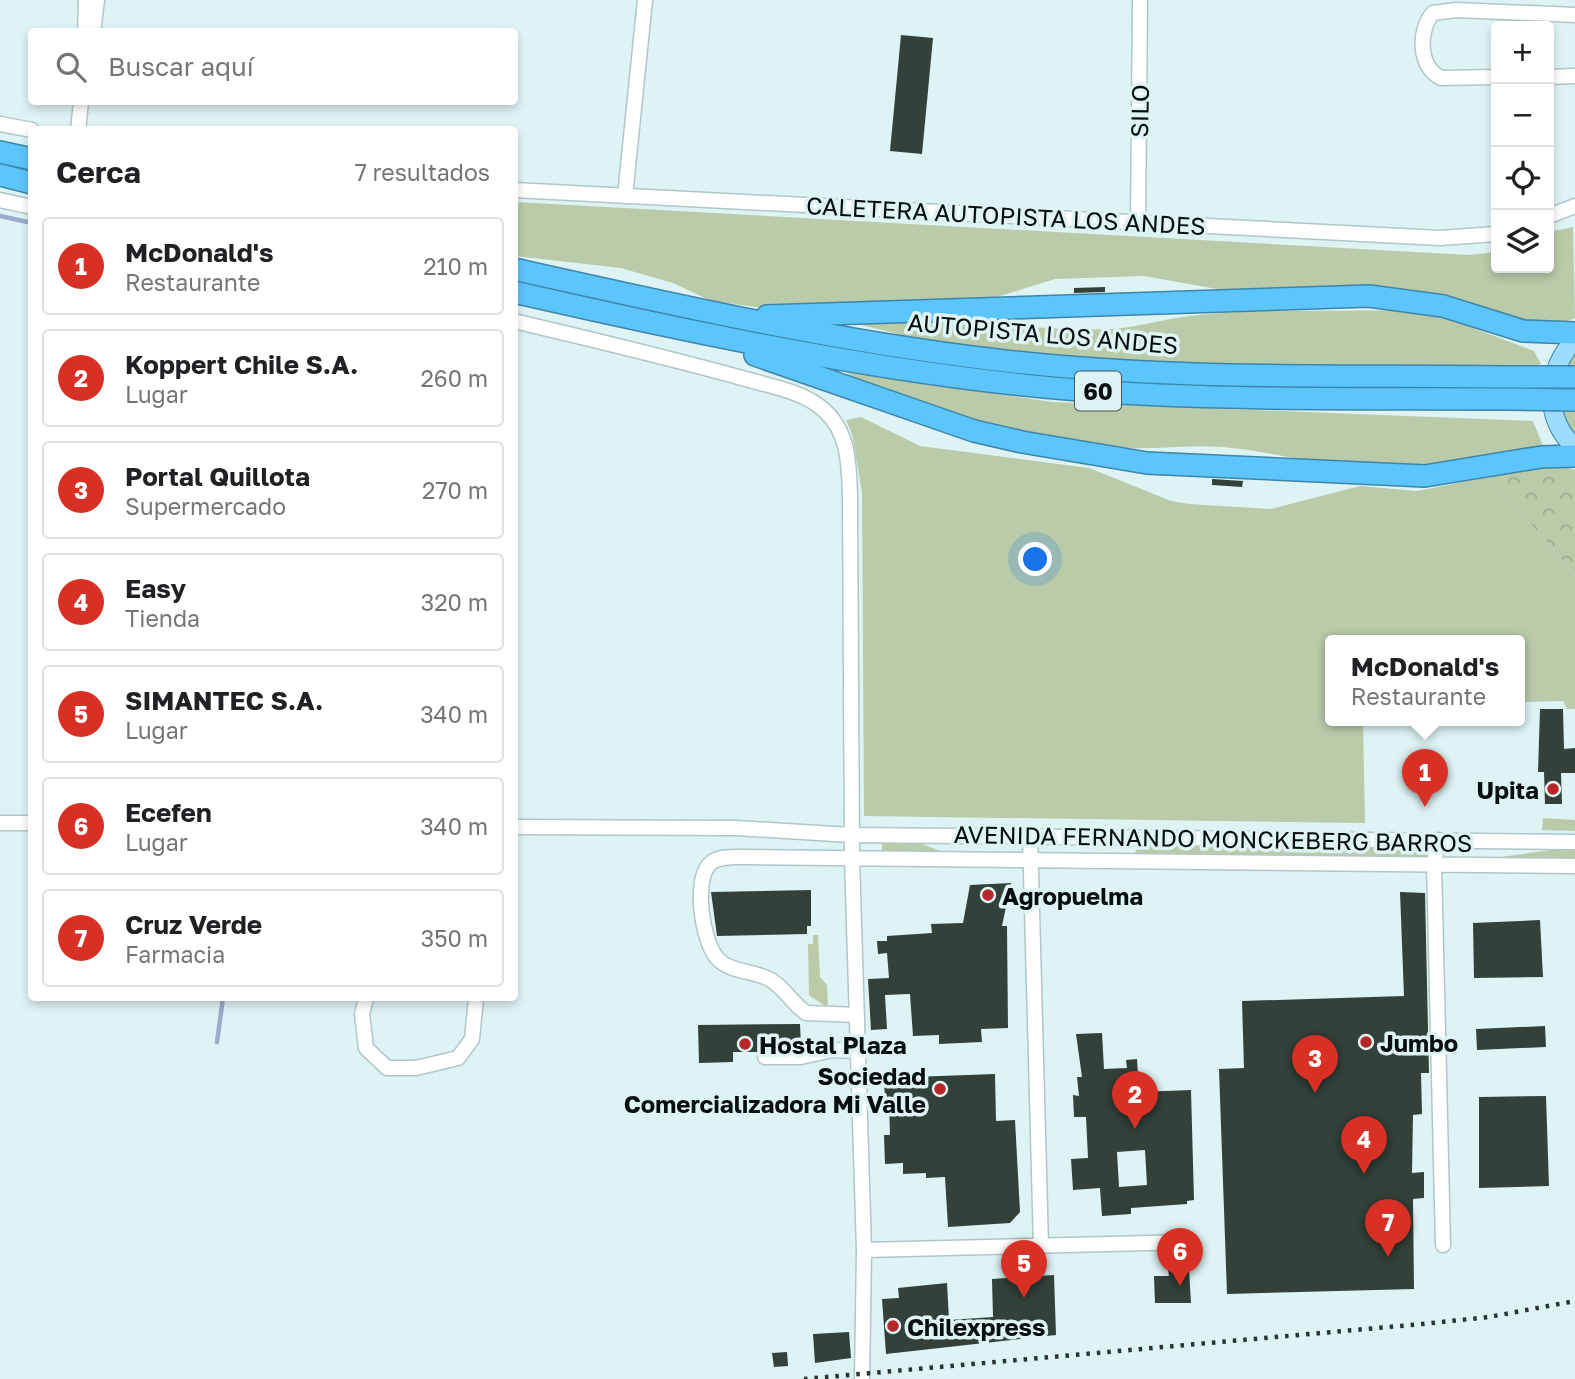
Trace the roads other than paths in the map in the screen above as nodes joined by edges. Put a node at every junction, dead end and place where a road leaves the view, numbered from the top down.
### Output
1 (86, 0) edge
2 (97, 0) edge
3 (645, 0) edge
4 (1140, 0) edge
5 (1575, 15) edge
6 (85, 28) edge
7 (94, 28) edge
8 (1575, 76) edge
9 (1491, 77) edge
10 (1554, 77) edge
11 (81, 105) edge
12 (0, 124) edge
13 (78, 126) edge
14 (28, 129) edge
15 (0, 152) edge
16 (28, 158) edge
17 (0, 175) edge
18 (28, 182) edge
19 (518, 190) edge
20 (625, 196) junction
21 (0, 200) edge
22 (28, 206) edge
23 (1575, 206) edge
24 (1554, 214) edge
25 (1138, 222) junction
26 (1491, 234) edge
27 (518, 270) edge
28 (518, 293) edge
29 (706, 313) junction
30 (518, 322) edge
31 (694, 333) junction
32 (1575, 333) edge
33 (1575, 339) edge
34 (1575, 377) edge
35 (1575, 400) edge
36 (1575, 448) edge
37 (1575, 456) edge
38 (0, 823) edge
39 (28, 823) edge
40 (518, 827) edge
41 (851, 835) junction
42 (1030, 835) junction
43 (1438, 840) junction
44 (1575, 842) edge
45 (852, 858) junction
46 (1030, 859) junction
47 (1434, 863) junction
48 (1575, 866) edge
49 (365, 1001) edge
50 (476, 1001) edge
51 (857, 1015) junction
52 (858, 1051) junction
53 (765, 1058) dead end
54 (1190, 1242) dead end
55 (1443, 1245) dead end
56 (1041, 1246) junction
57 (864, 1250) junction
58 (862, 1379) edge

1 - 6 street
2 - 7 street
3 - 20 street
4 - 25 street, SILO
5 - 9 street
8 - 10 street
11 - 13 street
12 - 14 street
15 - 16 highway
17 - 18 highway
19 - 20 street, CALETERA AUTOPISTA LOS ANDES
20 - 25 street, CALETERA AUTOPISTA LOS ANDES
21 - 22 street
23 - 24 street
25 - 26 street, CALETERA AUTOPISTA LOS ANDES
27 - 29 highway, AUTOPISTA LOS ANDES / 60
28 - 31 highway, AUTOPISTA LOS ANDES / 60
29 - 32 highway
29 - 34 highway, AUTOPISTA LOS ANDES / 60, bridge
30 - 41 street
31 - 35 highway, AUTOPISTA LOS ANDES / 60, bridge
31 - 37 highway
33 - 36 main road
38 - 39 street
40 - 41 street, AVENIDA FERNANDO MONCKEBERG BARROS
41 - 42 street, AVENIDA FERNANDO MONCKEBERG BARROS
41 - 45 street
42 - 43 street, AVENIDA FERNANDO MONCKEBERG BARROS
42 - 46 street
43 - 44 street, AVENIDA FERNANDO MONCKEBERG BARROS
43 - 47 street
45 - 46 street, AVENIDA FERNANDO MONCKEBERG BARROS
45 - 51 street
45 - 51 street, AVENIDA FERNANDO MONCKEBERG BARROS
46 - 47 street, AVENIDA FERNANDO MONCKEBERG BARROS
46 - 56 street
47 - 48 street, AVENIDA FERNANDO MONCKEBERG BARROS
47 - 55 street
49 - 50 street
51 - 52 street
52 - 53 street
52 - 57 street
54 - 56 street
56 - 57 street
57 - 58 street

